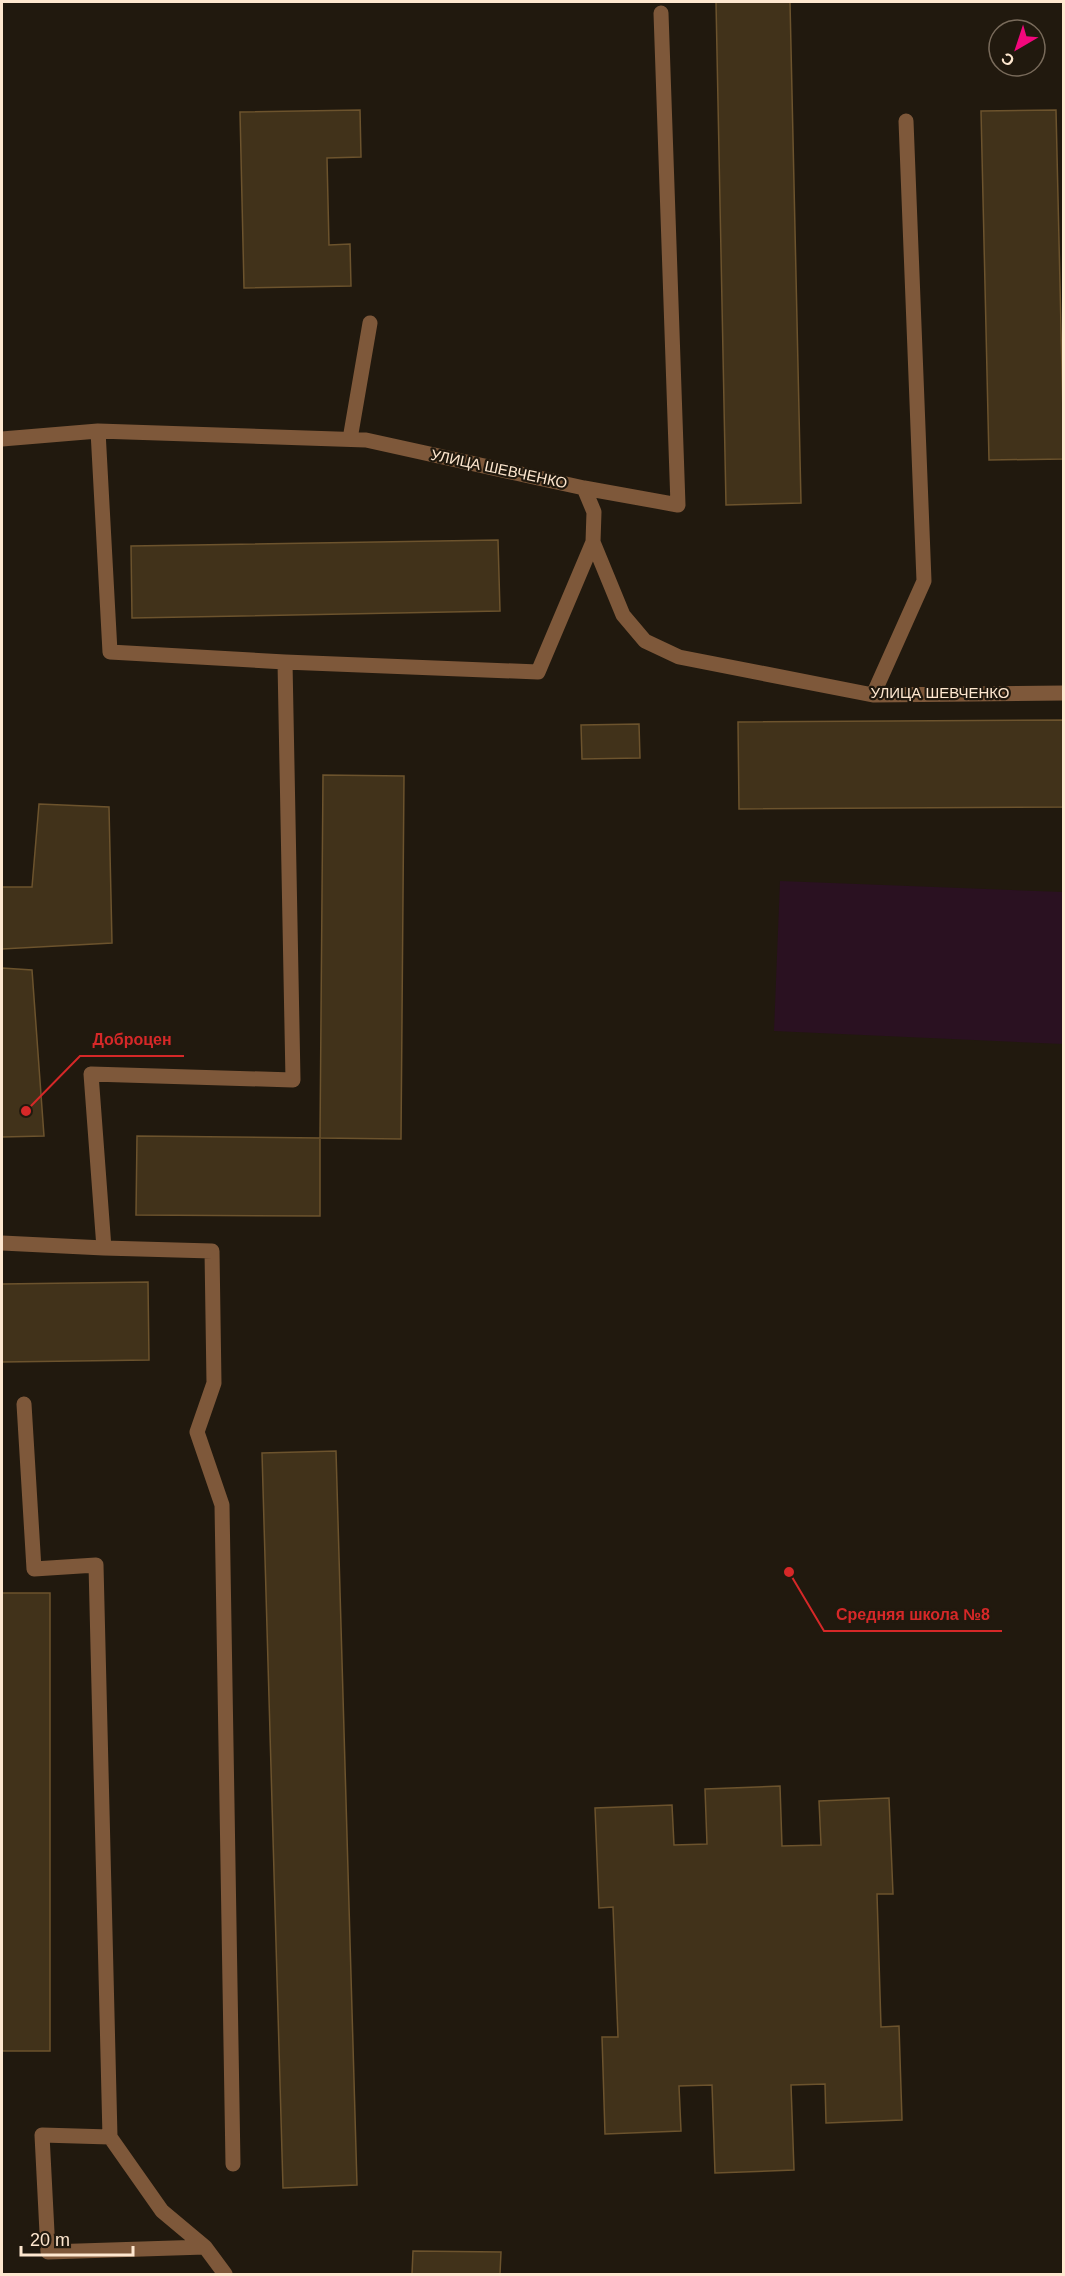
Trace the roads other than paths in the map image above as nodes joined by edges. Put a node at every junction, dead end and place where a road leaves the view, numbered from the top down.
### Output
1 (661, 13) dead end
2 (906, 121) dead end
3 (370, 323) dead end
4 (98, 431) junction
5 (2, 439) edge
6 (350, 439) junction
7 (584, 488) junction
8 (593, 542) junction
9 (285, 662) junction
10 (1064, 693) edge
11 (873, 695) junction
12 (2, 1243) edge
13 (104, 1248) junction
14 (24, 1404) dead end
15 (110, 2137) junction
16 (233, 2164) dead end
17 (206, 2247) junction
18 (225, 2274) edge

1 - 7 street
2 - 11 street
3 - 6 street
4 - 5 street, УЛИЦА ШЕВЧЕНКО
4 - 6 street, УЛИЦА ШЕВЧЕНКО
4 - 9 street
6 - 7 street, УЛИЦА ШЕВЧЕНКО
7 - 8 street, УЛИЦА ШЕВЧЕНКО
8 - 9 street
8 - 11 street, УЛИЦА ШЕВЧЕНКО
9 - 13 street
10 - 11 street, УЛИЦА ШЕВЧЕНКО
12 - 13 street
13 - 16 street
14 - 15 street
15 - 17 street
15 - 17 street
17 - 18 street

